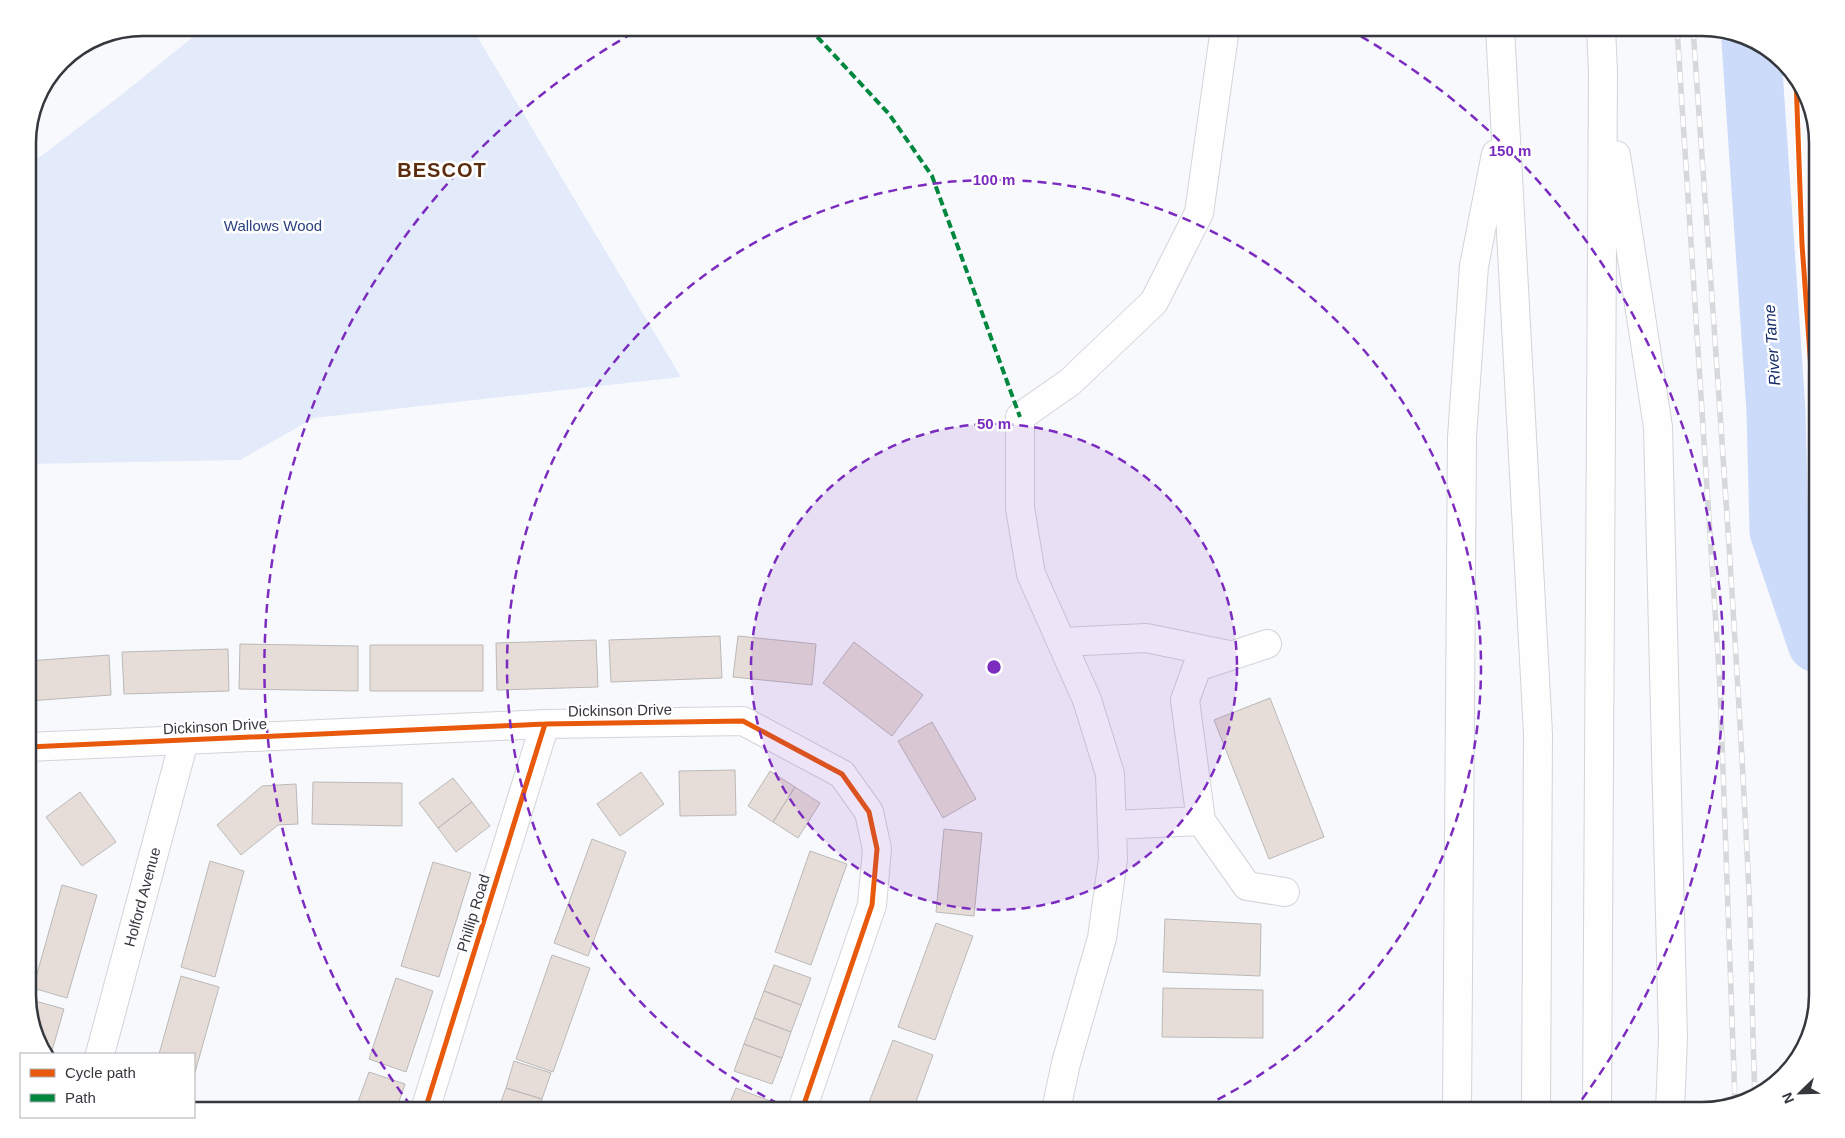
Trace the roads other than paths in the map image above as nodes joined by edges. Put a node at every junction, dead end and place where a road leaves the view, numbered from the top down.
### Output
1 (1224, 36) edge
2 (1500, 36) edge
3 (1601, 36) edge
4 (1603, 72) junction
5 (1504, 112) junction
6 (1062, 642) junction
7 (1267, 644) dead end
8 (1230, 655) junction
9 (545, 724) junction
10 (184, 740) junction
11 (36, 747) edge
12 (1200, 821) junction
13 (1112, 826) junction
14 (1285, 892) dead end
15 (100, 1053) edge
16 (427, 1102) edge
17 (805, 1102) edge
18 (1058, 1102) edge
19 (1457, 1102) edge
20 (1536, 1102) edge
21 (1598, 1102) edge
22 (1670, 1102) edge

1 - 6 main road
2 - 5 main road
3 - 4 main road
4 - 21 main road
4 - 22 main road
5 - 19 main road
5 - 20 main road
6 - 8 main road
6 - 13 main road
7 - 8 main road
8 - 12 main road
9 - 10 main road, Dickinson Drive
9 - 16 main road, Phillip Road
9 - 17 main road, Dickinson Drive
10 - 11 main road, Dickinson Drive
10 - 15 main road, Holford Avenue
12 - 13 main road
12 - 14 main road
13 - 18 main road

